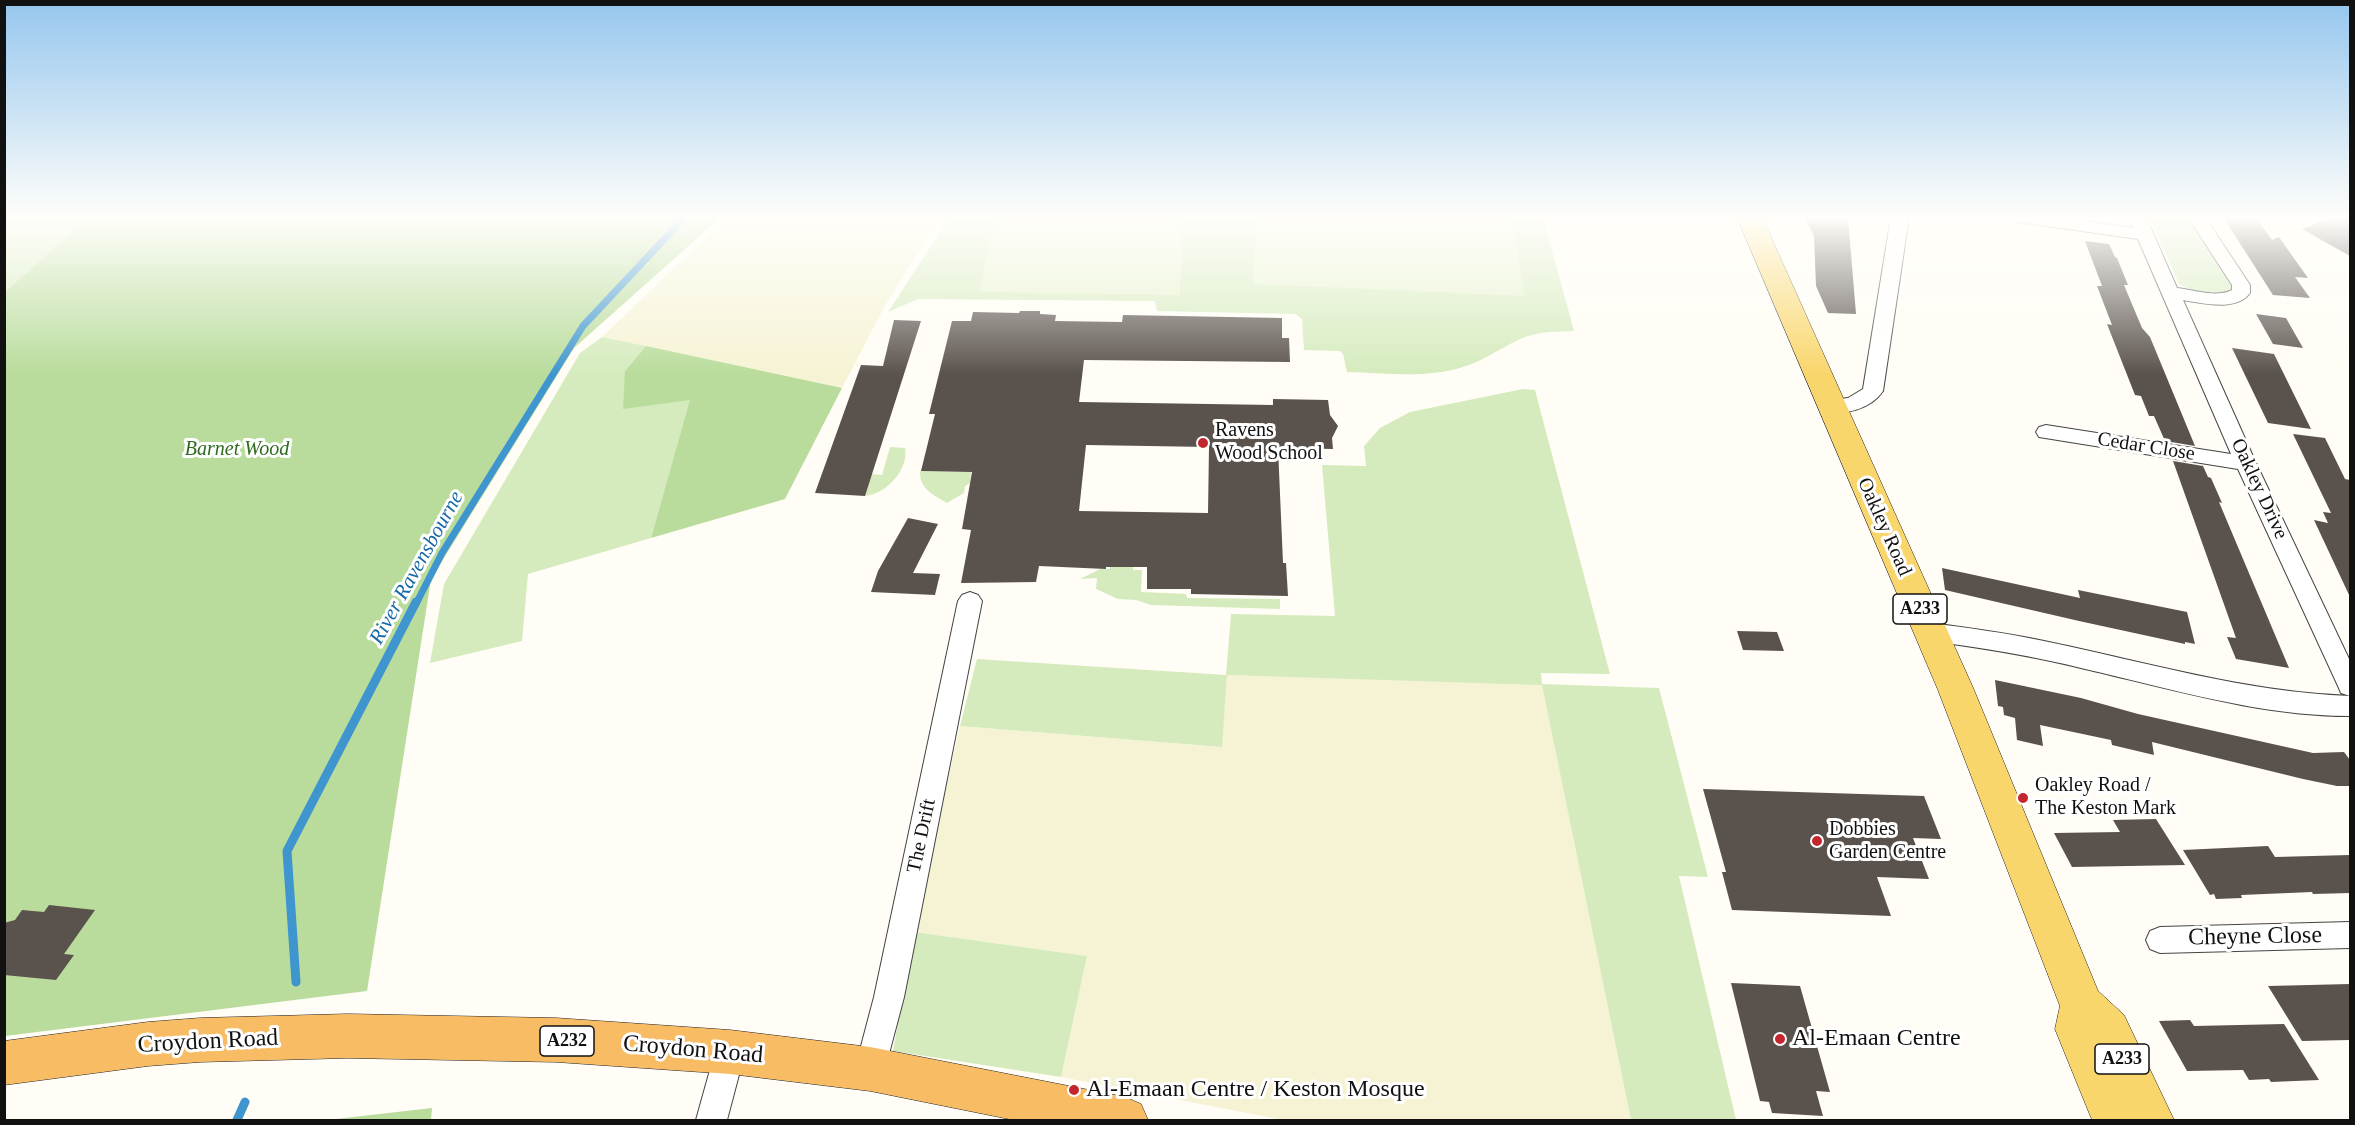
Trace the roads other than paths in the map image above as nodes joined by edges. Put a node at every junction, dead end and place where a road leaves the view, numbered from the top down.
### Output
1 (1772, 270) edge
2 (1892, 270) edge
3 (2160, 270) edge
4 (2231, 270) edge
5 (2170, 292) junction
6 (1831, 406) junction
7 (2046, 432) dead end
8 (2246, 463) junction
9 (970, 601) dead end
10 (1931, 633) junction
11 (2350, 686) edge
12 (2350, 706) edge
13 (2350, 935) edge
14 (2160, 940) dead end
15 (2082, 1006) junction
16 (730, 1052) junction
17 (4, 1063) edge
18 (870, 1069) junction
19 (1043, 1113) edge
20 (711, 1120) edge
21 (1125, 1120) edge
22 (2115, 1120) edge
23 (2151, 1120) edge

1 - 6 main road, Oakley Road / A233
2 - 6 street
3 - 5 street, Oakley Drive
4 - 5 street
5 - 8 street, Oakley Drive
6 - 10 main road, Oakley Road / A233
7 - 8 street, Cedar Close
8 - 11 street, Oakley Drive
9 - 18 street, The Drift
10 - 12 street
10 - 15 main road, Oakley Road / A233
13 - 14 street, Cheyne Close
15 - 22 main road, Oakley Road / A233
15 - 23 main road, Oakley Road / A233
16 - 17 highway, Croydon Road / A232
16 - 18 highway, Croydon Road / A232
16 - 20 street
18 - 19 highway, Croydon Road / A232
19 - 21 highway, Croydon Road / A232

